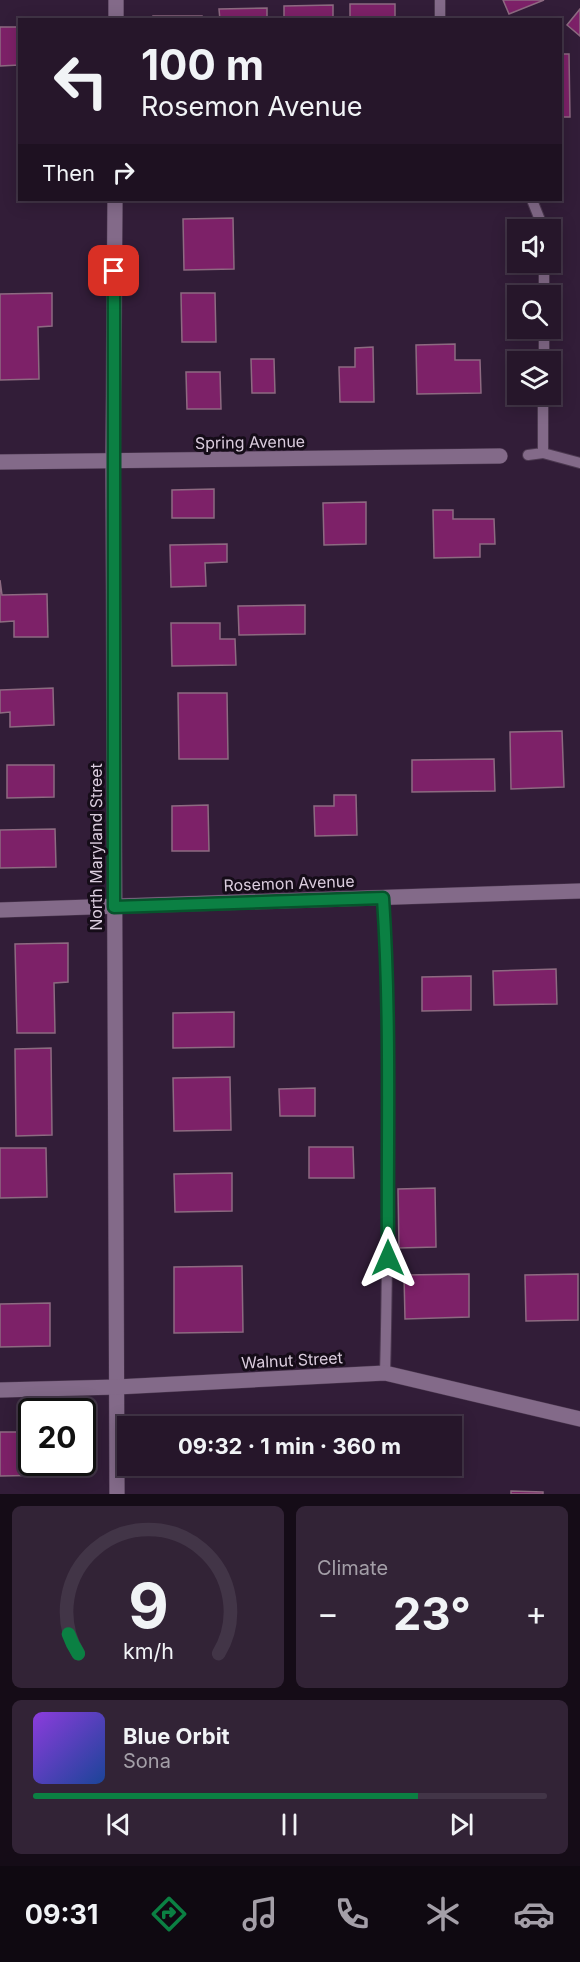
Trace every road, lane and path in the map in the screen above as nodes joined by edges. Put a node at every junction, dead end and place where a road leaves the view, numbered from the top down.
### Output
1 (116, 0) edge
2 (440, 0) edge
3 (116, 18) edge
4 (440, 18) edge
5 (115, 201) edge
6 (532, 201) edge
7 (540, 219) edge
8 (543, 405) edge
9 (543, 453) junction
10 (528, 455) dead end
11 (500, 456) dead end
12 (0, 462) edge
13 (113, 462) junction
14 (580, 463) edge
15 (580, 891) edge
16 (383, 898) junction
17 (114, 907) junction
18 (0, 910) edge
19 (385, 1373) junction
20 (117, 1387) junction
21 (0, 1390) edge
22 (580, 1419) edge
23 (117, 1494) edge

1 - 3 street
2 - 4 lane
5 - 13 street, North Maryland Street
6 - 7 lane
8 - 9 lane
9 - 10 lane
9 - 14 lane
11 - 13 street, Spring Avenue
12 - 13 street, Spring Avenue
13 - 17 street, North Maryland Street
15 - 16 street, Rosemon Avenue
16 - 17 street, Rosemon Avenue
16 - 19 lane
17 - 18 street, Rosemon Avenue
17 - 20 street, North Maryland Street
19 - 20 street, Walnut Street
19 - 22 street, Walnut Street
20 - 21 street, Walnut Street
20 - 23 street, North Maryland Street

